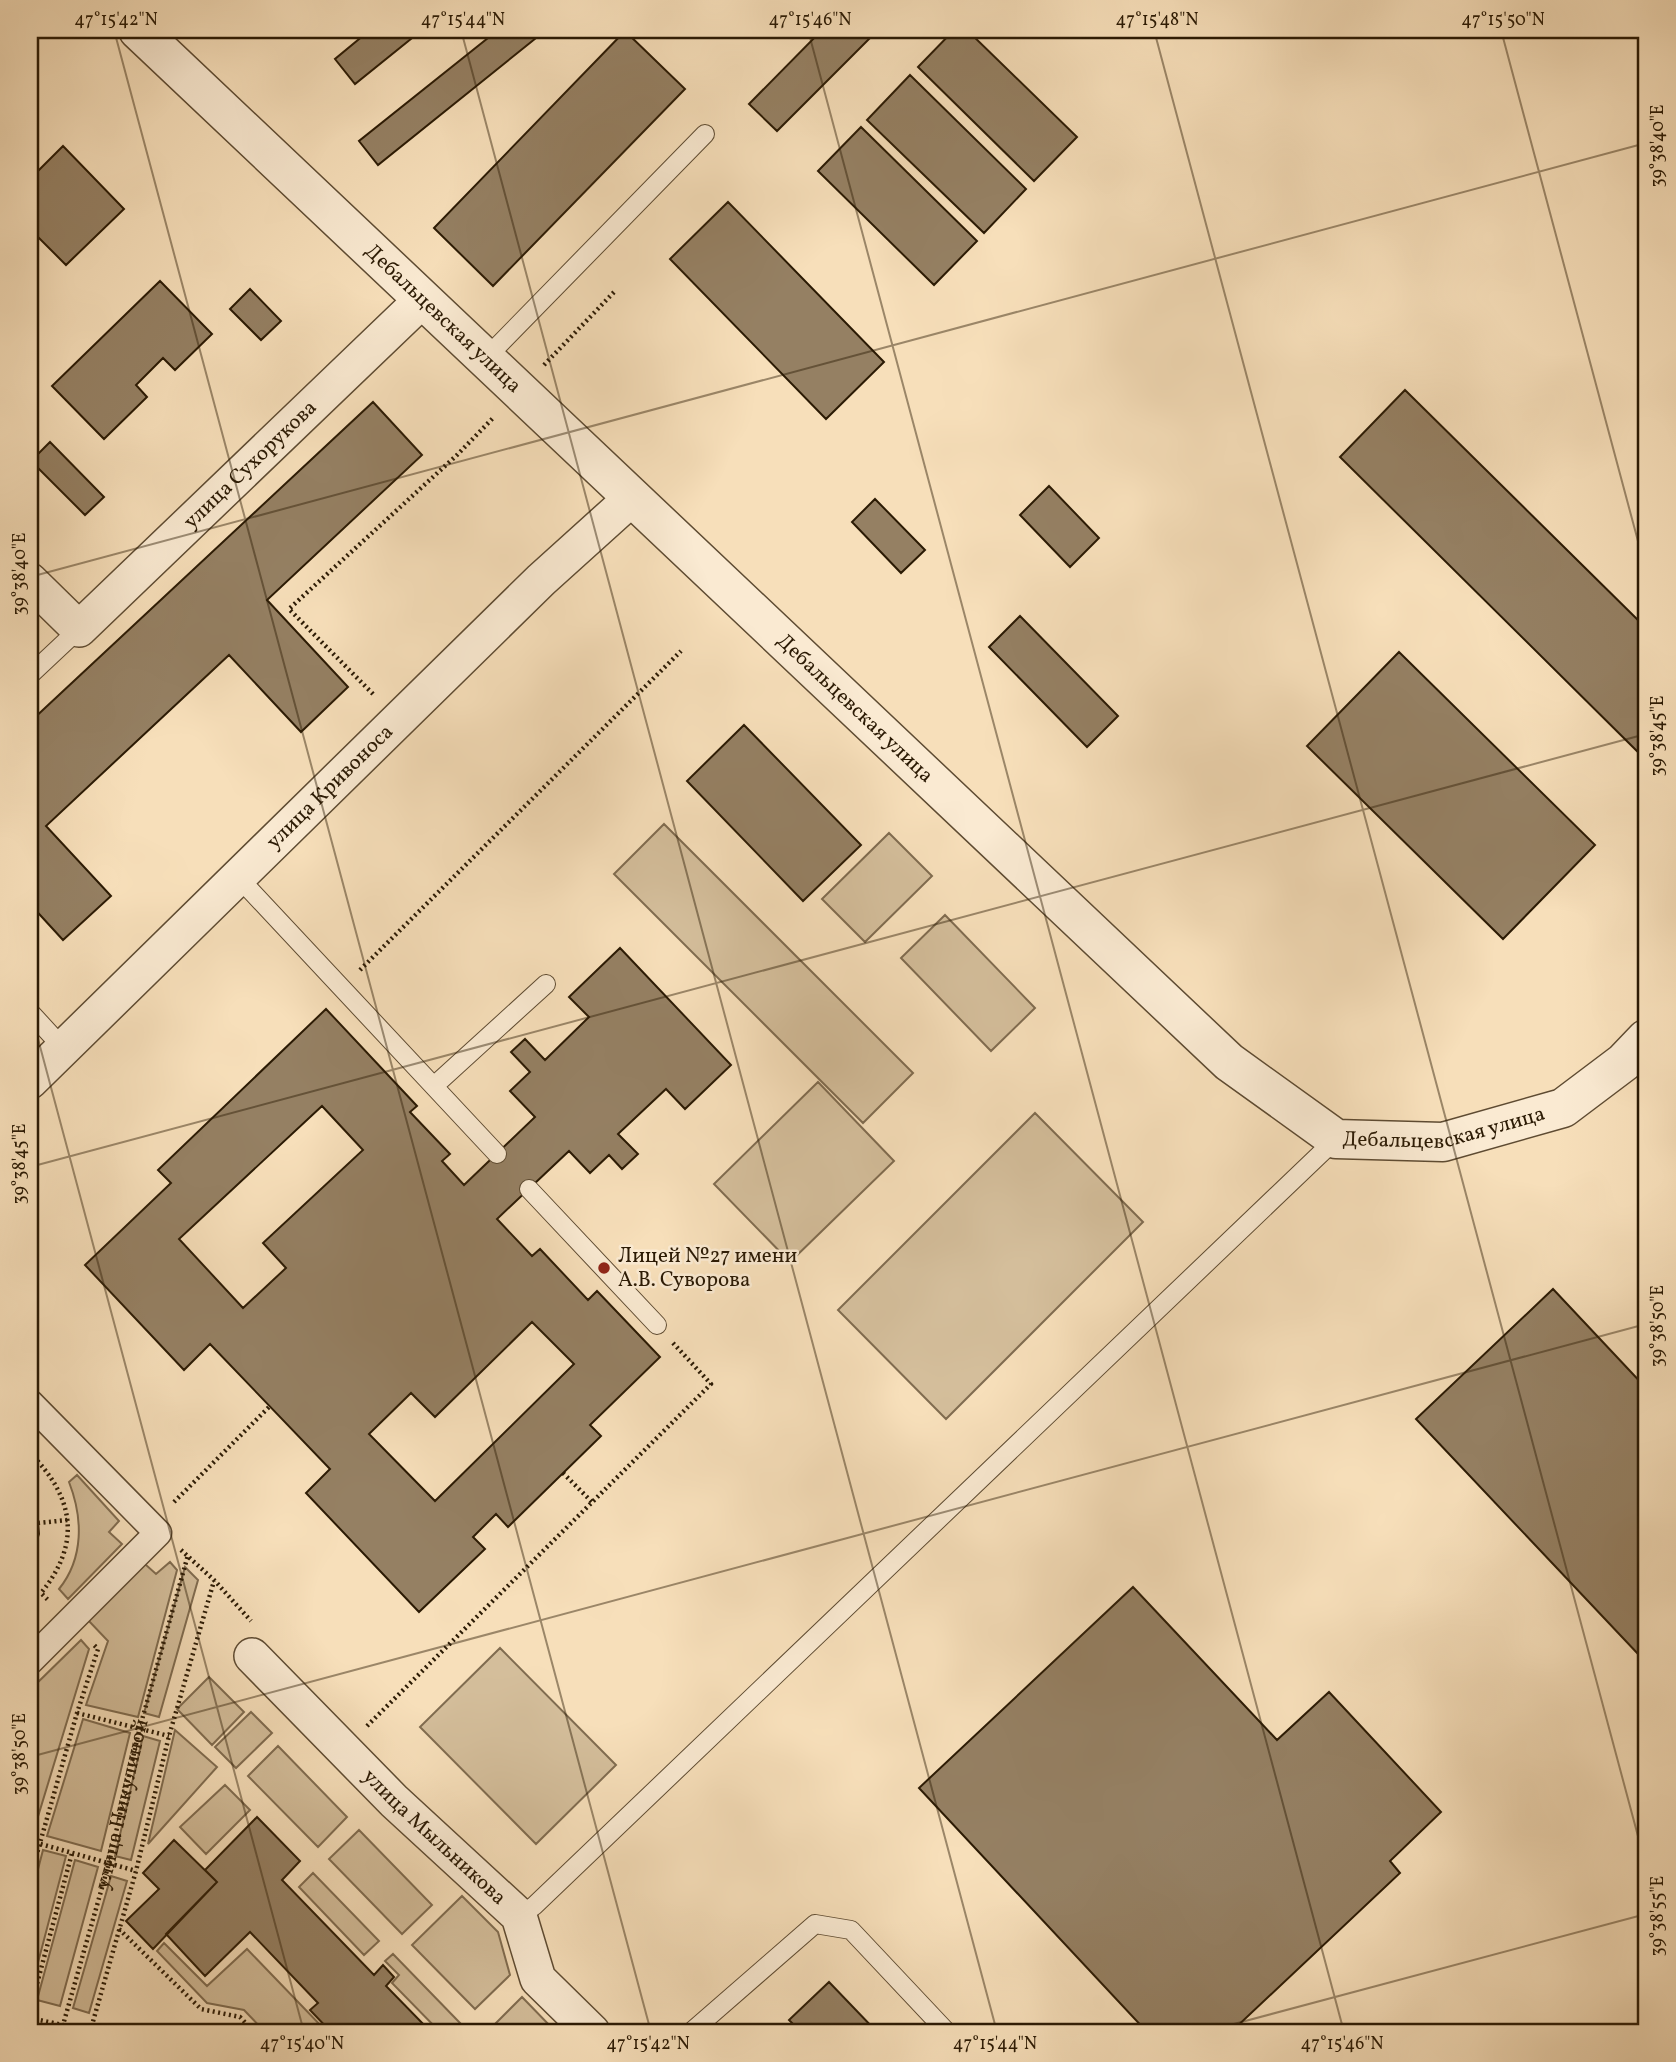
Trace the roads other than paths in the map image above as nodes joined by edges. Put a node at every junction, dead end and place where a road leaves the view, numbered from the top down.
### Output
1 (138, 30) edge
2 (705, 134) dead end
3 (423, 299) junction
4 (486, 358) junction
5 (633, 497) junction
6 (30, 581) edge
7 (79, 629) junction
8 (30, 675) edge
9 (238, 877) junction
10 (546, 984) dead end
11 (30, 1012) edge
12 (1646, 1039) edge
13 (63, 1048) junction
14 (30, 1081) edge
15 (434, 1086) junction
16 (1336, 1139) junction
17 (497, 1154) dead end
18 (529, 1189) dead end
19 (657, 1325) road end
20 (30, 1403) edge
21 (256, 1643) road end
22 (30, 1661) edge
23 (519, 1916) junction
24 (592, 2032) edge
25 (691, 2032) edge
26 (947, 2032) edge

1 - 3 street, Дебальцевская улица
2 - 4 lane
3 - 4 street, Дебальцевская улица
3 - 7 street, улица Сухорукова
4 - 5 street, Дебальцевская улица
5 - 9 street, улица Кривоноса
5 - 16 street, Дебальцевская улица
6 - 7 street
7 - 8 lane
9 - 13 street, улица Кривоноса
9 - 15 lane
10 - 15 lane
11 - 13 lane
12 - 16 street, Дебальцевская улица
13 - 14 street, улица Кривоноса
15 - 17 lane
16 - 23 lane
18 - 19 lane
20 - 22 street
21 - 23 street, улица Мыльникова
23 - 24 street, улица Мыльникова
25 - 26 lane

